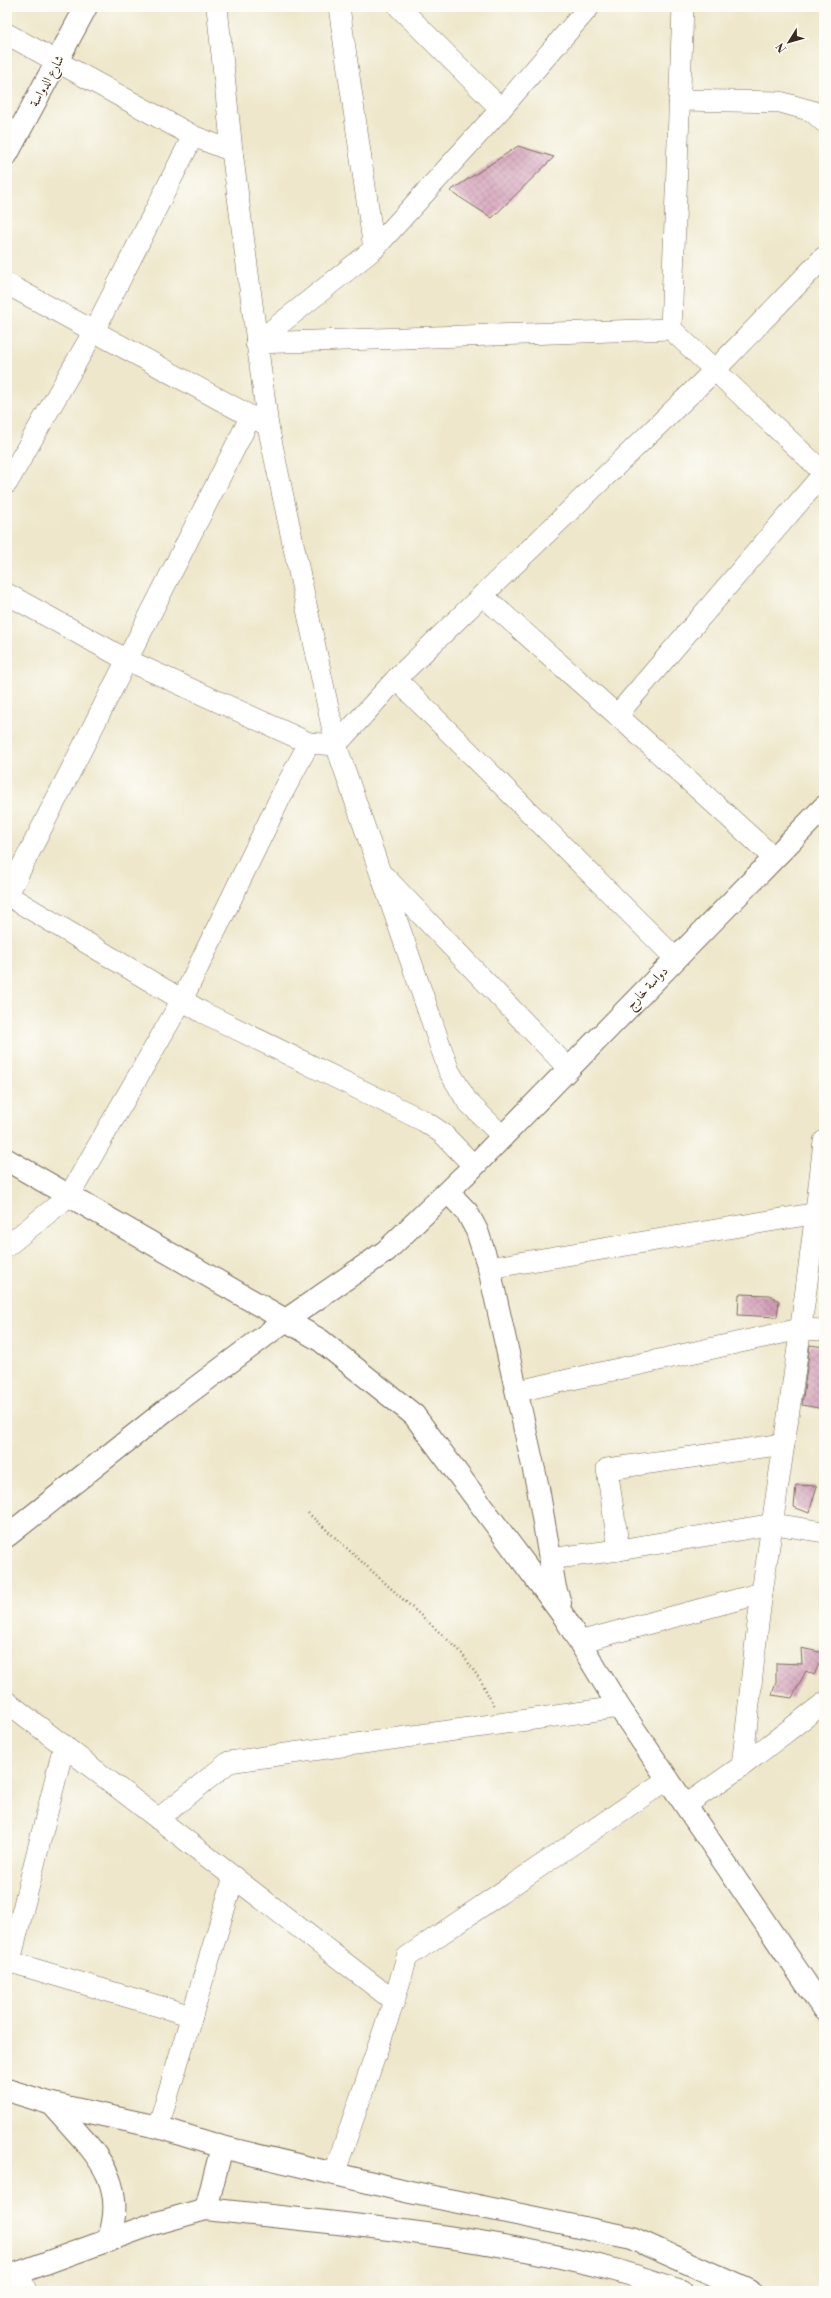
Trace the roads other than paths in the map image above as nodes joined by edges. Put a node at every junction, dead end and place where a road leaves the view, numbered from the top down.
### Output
1 (86, 7) edge
2 (217, 7) edge
3 (338, 7) edge
4 (399, 7) edge
5 (589, 7) edge
6 (683, 7) edge
7 (7, 34) edge
8 (58, 62) junction
9 (680, 100) junction
10 (501, 109) junction
11 (824, 122) edge
12 (193, 136) junction
13 (232, 151) junction
14 (7, 154) edge
15 (374, 249) junction
16 (824, 257) edge
17 (7, 284) edge
18 (671, 330) junction
19 (94, 331) junction
20 (256, 343) junction
21 (715, 370) junction
22 (259, 422) junction
23 (824, 473) edge
24 (7, 483) edge
25 (7, 594) edge
26 (482, 595) junction
27 (127, 660) junction
28 (396, 679) junction
29 (617, 715) junction
30 (309, 743) junction
31 (336, 745) junction
32 (824, 807) edge
33 (774, 858) junction
34 (381, 872) junction
35 (7, 895) edge
36 (676, 959) junction
37 (182, 1000) junction
38 (569, 1069) junction
39 (503, 1137) junction
40 (824, 1141) edge
41 (7, 1160) edge
42 (473, 1168) junction
43 (448, 1192) junction
44 (69, 1196) junction
45 (820, 1212) edge
46 (7, 1246) edge
47 (489, 1268) junction
48 (286, 1320) junction
49 (800, 1329) junction
50 (824, 1330) edge
51 (518, 1391) junction
52 (784, 1444) junction
53 (774, 1524) junction
54 (824, 1532) edge
55 (7, 1536) edge
56 (619, 1550) junction
57 (549, 1559) junction
58 (762, 1593) junction
59 (565, 1618) junction
60 (579, 1642) junction
61 (7, 1702) edge
62 (824, 1703) edge
63 (619, 1707) junction
64 (64, 1746) junction
65 (742, 1766) junction
66 (668, 1779) junction
67 (686, 1805) junction
68 (158, 1819) junction
69 (234, 1877) junction
70 (8, 1961) edge
71 (394, 2001) junction
72 (824, 2010) edge
73 (192, 2016) junction
74 (7, 2090) edge
75 (52, 2104) junction
76 (158, 2127) junction
77 (222, 2147) junction
78 (334, 2174) junction
79 (206, 2209) junction
80 (108, 2241) junction
81 (17, 2280) edge
82 (681, 2291) edge
83 (750, 2291) edge

1 - 8 street, شارع الدواسة
2 - 13 street
3 - 15 street
4 - 10 street
5 - 10 street
6 - 9 street
7 - 8 street
8 - 12 street
8 - 14 street, شارع الدواسة
9 - 11 street
9 - 18 street
10 - 15 street
12 - 13 street
12 - 19 street
13 - 20 street
15 - 20 street
16 - 21 street
17 - 19 street
18 - 20 street
18 - 21 street
19 - 22 street
19 - 24 street
20 - 22 street
21 - 23 street
21 - 26 street
22 - 27 street
22 - 31 street
23 - 29 street
25 - 27 street
26 - 28 street
26 - 29 street
27 - 30 street
27 - 35 street
28 - 31 street
28 - 36 street
29 - 33 street
30 - 31 street
30 - 37 street
31 - 34 street
32 - 33 street, دواسة خارج
33 - 36 street, دواسة خارج
34 - 38 street
34 - 39 street
35 - 37 street
36 - 38 street, دواسة خارج
37 - 42 street
37 - 44 street
38 - 39 street, دواسة خارج
39 - 42 street, دواسة خارج
40 - 45 street
41 - 44 street
42 - 43 street, دواسة خارج
43 - 47 street
43 - 48 street, دواسة خارج
44 - 46 street
44 - 48 street
45 - 47 street
45 - 49 street
47 - 51 street
48 - 55 street, دواسة خارج
48 - 59 street
49 - 50 street
49 - 51 street
49 - 52 street
51 - 57 street
52 - 53 street
52 - 56 street
53 - 54 street
53 - 56 street
53 - 58 street
56 - 57 street
57 - 59 street
58 - 60 street
58 - 65 street
59 - 60 street
60 - 63 street
61 - 64 street
62 - 65 street
63 - 66 street
63 - 68 street
64 - 68 street
64 - 70 street
65 - 67 street
66 - 67 street
66 - 71 street
67 - 72 street
68 - 69 street
69 - 71 street
69 - 73 street
70 - 73 street
71 - 78 street
73 - 76 street
74 - 75 street
75 - 76 street
75 - 80 street
76 - 77 street
77 - 78 street
77 - 79 street
78 - 83 street
79 - 80 street
79 - 82 street
80 - 81 street

